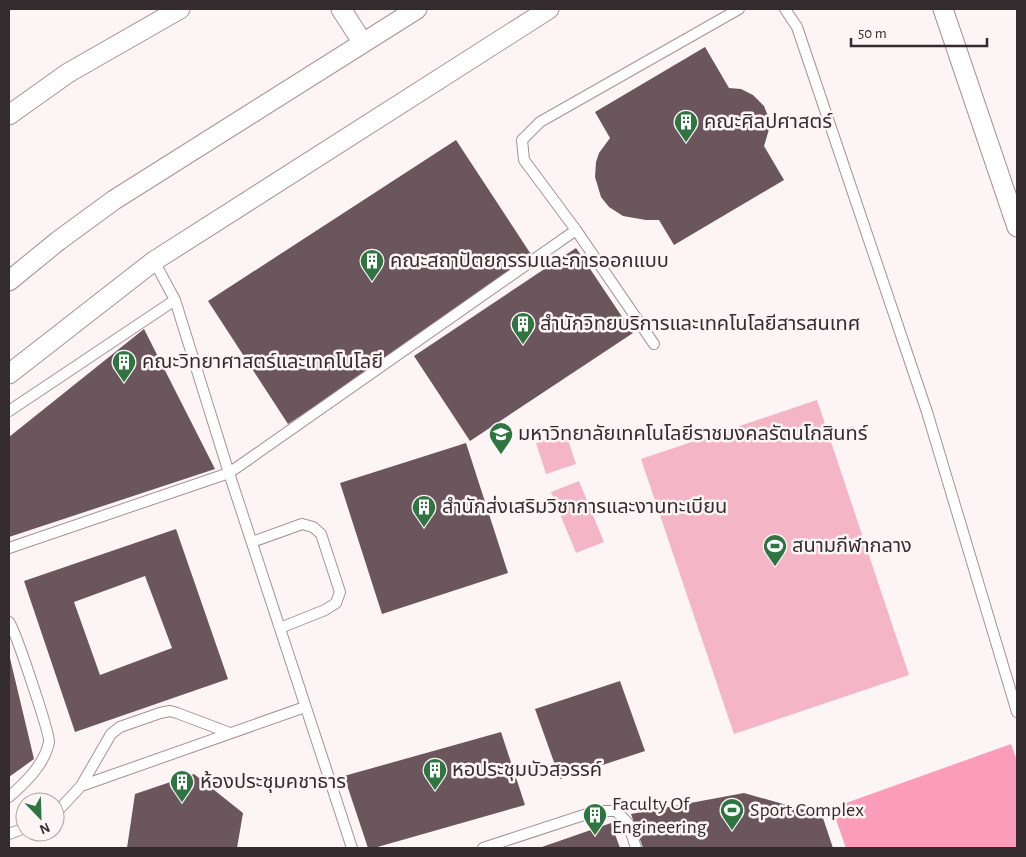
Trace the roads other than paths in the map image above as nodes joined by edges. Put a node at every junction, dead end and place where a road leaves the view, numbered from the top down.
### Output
1 (180, 9) edge
2 (341, 9) edge
3 (417, 9) edge
4 (548, 9) edge
5 (740, 9) edge
6 (785, 9) edge
7 (943, 9) edge
8 (362, 43) junction
9 (9, 115) edge
10 (1017, 227) edge
11 (576, 230) junction
12 (154, 261) junction
13 (9, 282) edge
14 (175, 300) junction
15 (654, 344) dead end
16 (9, 374) edge
17 (9, 411) edge
18 (229, 474) junction
19 (252, 542) junction
20 (9, 548) edge
21 (9, 622) edge
22 (280, 628) junction
23 (305, 707) junction
24 (1017, 712) edge
25 (230, 734) junction
26 (81, 786) junction
27 (9, 797) edge
28 (65, 803) edge
29 (352, 848) edge
30 (483, 848) edge
31 (636, 848) edge

1 - 9 street
2 - 8 street
3 - 8 street
4 - 12 street
5 - 11 lane
6 - 24 lane
7 - 10 street
8 - 13 street
11 - 15 lane
11 - 18 lane
12 - 14 lane
12 - 16 street
14 - 17 lane
14 - 18 lane
18 - 19 lane
18 - 20 lane
19 - 22 lane
19 - 22 lane
21 - 27 lane
22 - 23 lane
23 - 25 lane
23 - 29 lane
25 - 26 lane
25 - 26 lane
26 - 28 lane
30 - 31 lane

